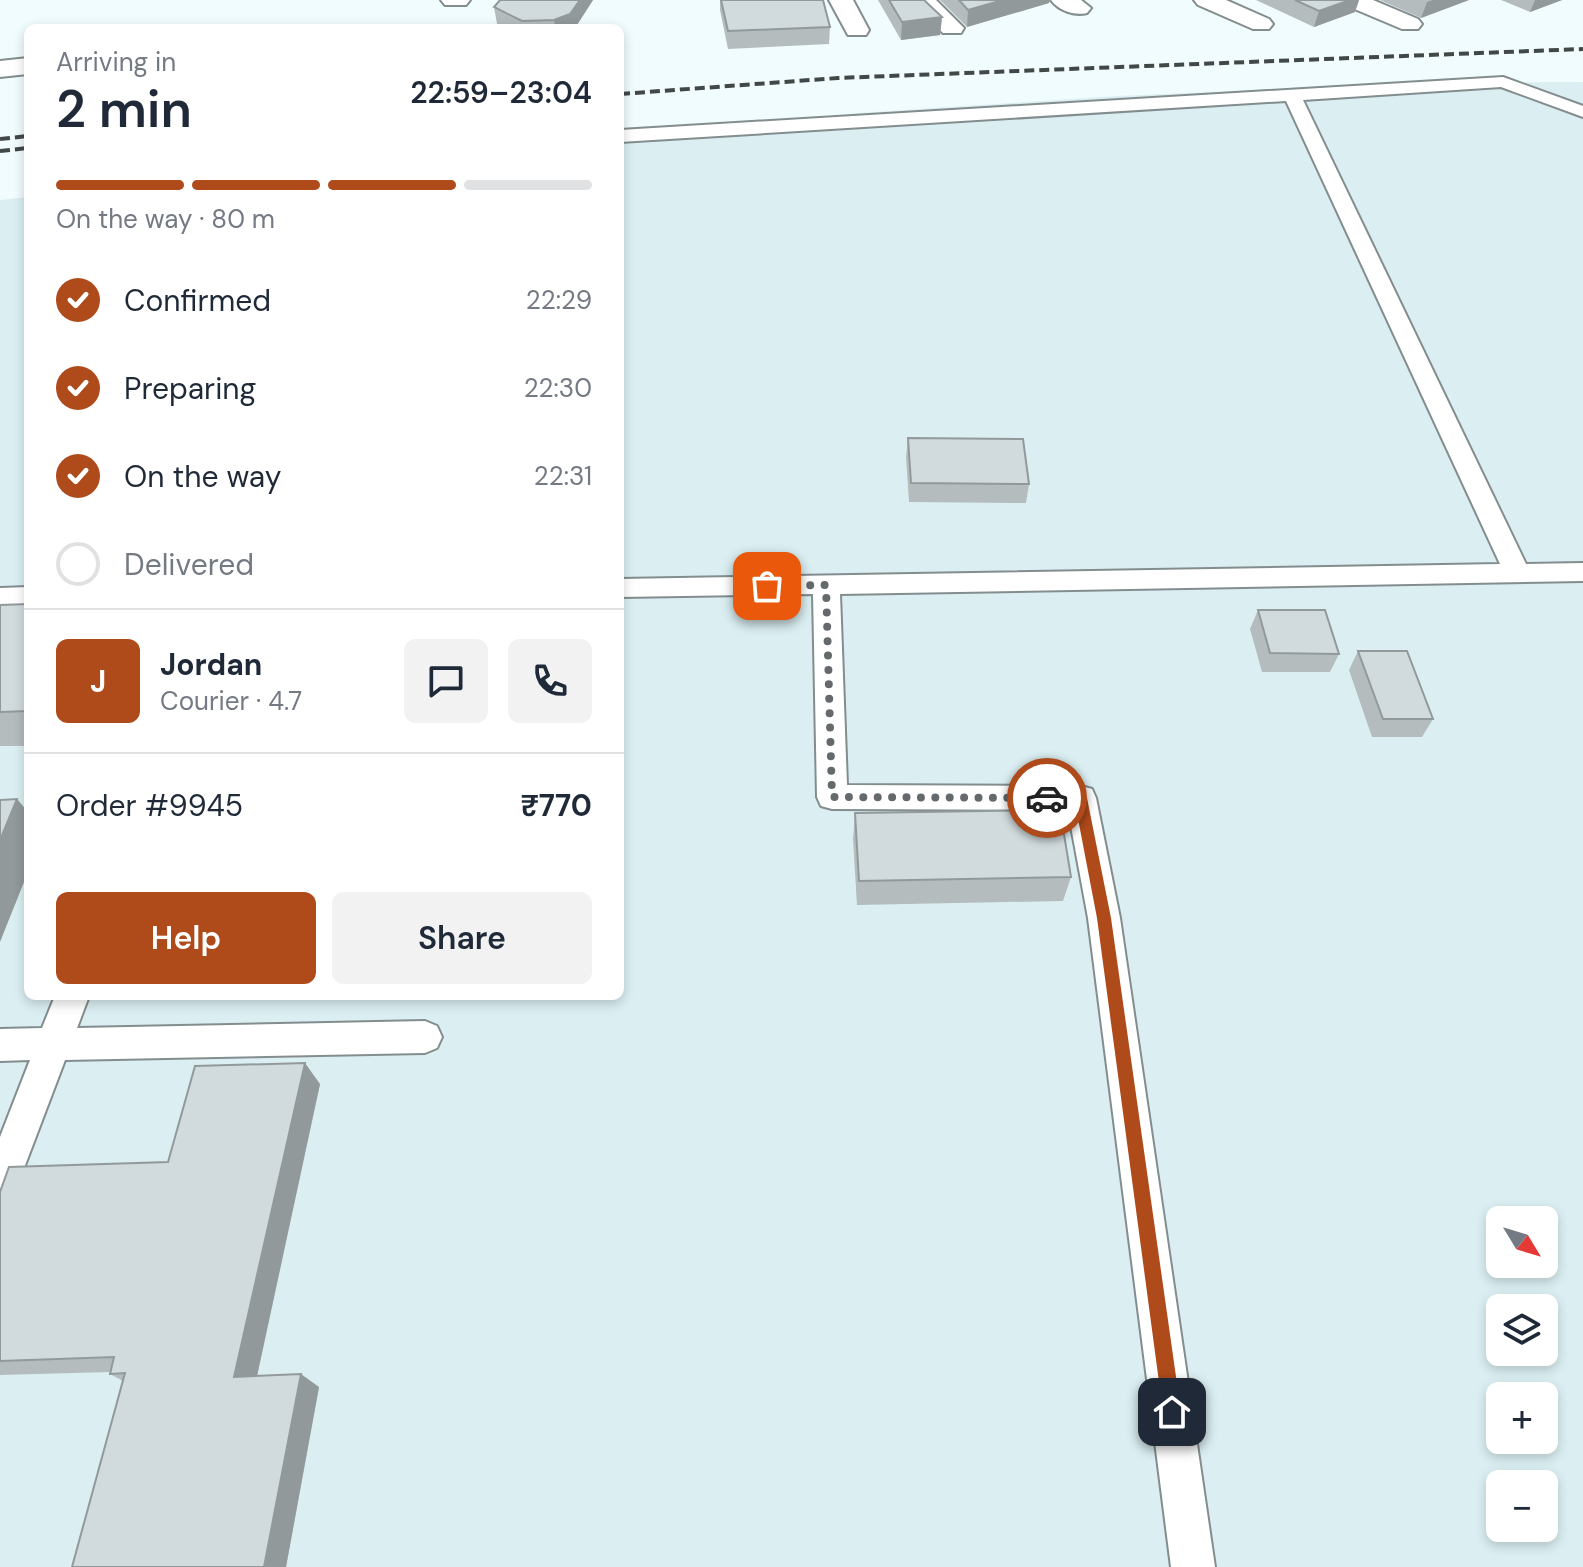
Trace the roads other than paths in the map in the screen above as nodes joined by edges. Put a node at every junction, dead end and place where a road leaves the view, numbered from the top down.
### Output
1 (841, 0) edge
2 (922, 0) edge
3 (1206, 0) edge
4 (1353, 0) edge
5 (1261, 24) dead end
6 (1410, 24) dead end
7 (952, 28) dead end
8 (857, 30) dead end
9 (24, 66) edge
10 (0, 69) edge
11 (1292, 95) junction
12 (1583, 112) edge
13 (624, 136) edge
14 (1583, 572) edge
15 (1518, 574) junction
16 (826, 585) junction
17 (624, 588) edge
18 (24, 596) edge
19 (0, 597) edge
20 (70, 1000) edge
21 (425, 1037) dead end
22 (54, 1043) junction
23 (0, 1045) edge
24 (0, 1184) edge
25 (1193, 1567) edge

1 - 8 street
2 - 7 street
3 - 5 street
4 - 6 street
9 - 10 street
11 - 12 lane
11 - 13 lane
11 - 15 lane
14 - 15 lane
15 - 16 lane
16 - 17 lane
16 - 25 lane
18 - 19 lane
20 - 22 lane
21 - 22 lane
22 - 23 lane
22 - 24 lane

